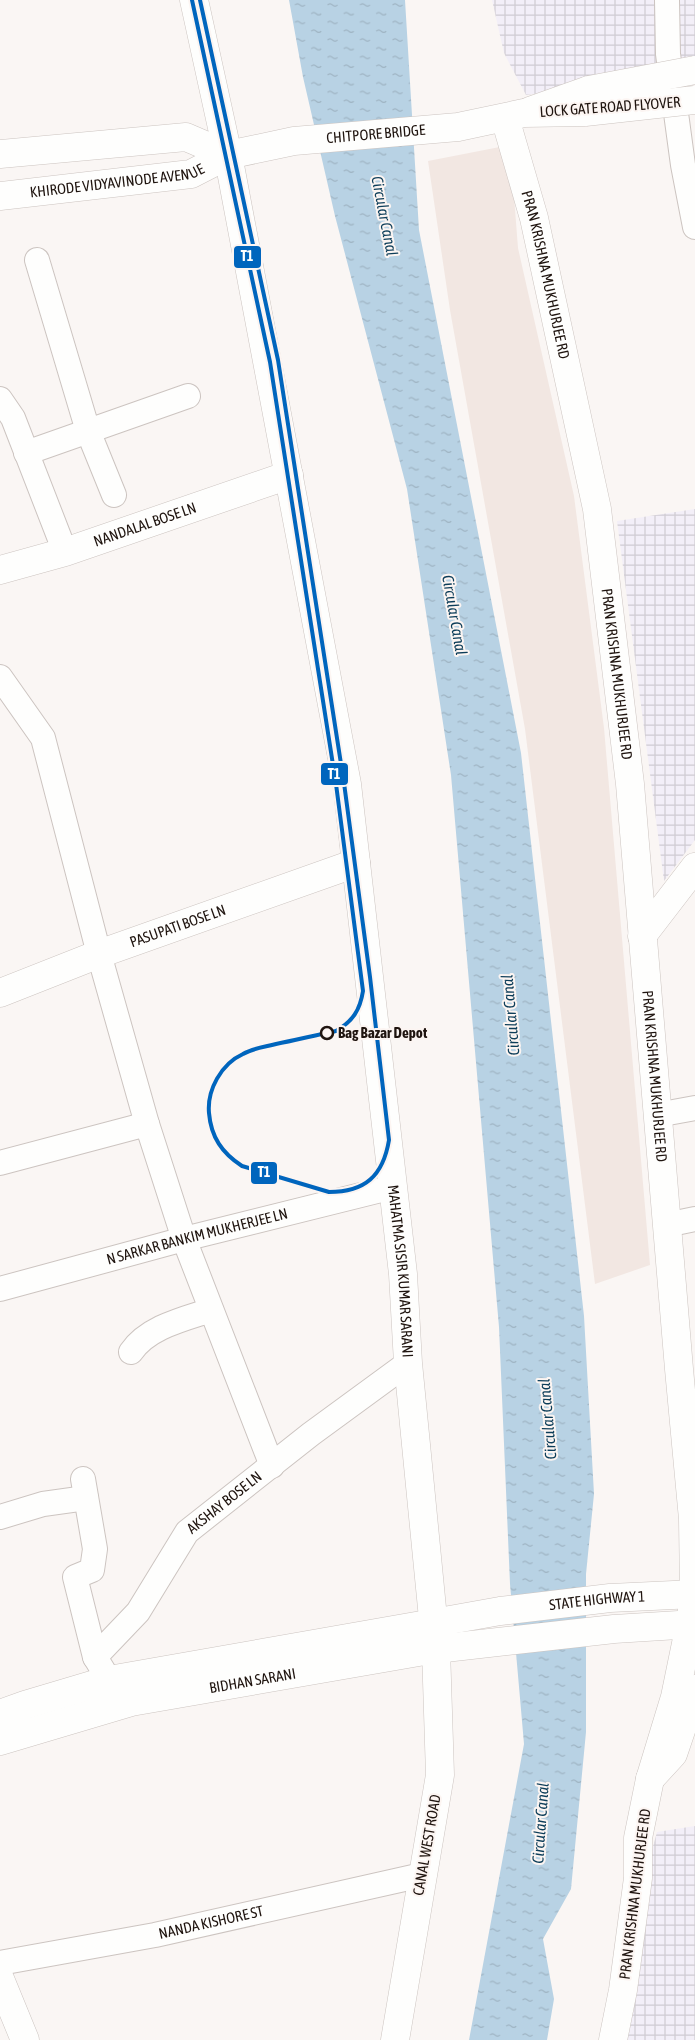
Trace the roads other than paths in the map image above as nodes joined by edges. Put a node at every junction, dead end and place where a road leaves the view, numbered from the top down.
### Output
1 (194, 0) edge
2 (667, 0) edge
3 (695, 70) edge
4 (695, 100) edge
5 (587, 101) junction
6 (515, 116) junction
7 (458, 127) joint
8 (0, 154) edge
9 (228, 155) junction
10 (0, 196) edge
11 (695, 227) edge
12 (37, 260) dead end
13 (188, 396) dead end
14 (2, 407) edge
15 (88, 431) junction
16 (26, 453) junction
17 (289, 475) junction
18 (114, 494) dead end
19 (66, 552) junction
20 (0, 570) edge
21 (0, 677) edge
22 (356, 863) junction
23 (695, 867) edge
24 (642, 936) junction
25 (99, 954) junction
26 (0, 993) edge
27 (695, 1108) edge
28 (657, 1116) junction
29 (147, 1124) junction
30 (0, 1163) edge
31 (393, 1187) junction
32 (695, 1219) edge
33 (666, 1225) junction
34 (184, 1239) junction
35 (0, 1289) edge
36 (211, 1310) junction
37 (131, 1352) dead end
38 (408, 1363) junction
39 (272, 1466) junction
40 (0, 1517) edge
41 (694, 1520) edge
42 (694, 1594) edge
43 (500, 1611) joint
44 (433, 1623) junction
45 (692, 1624) edge
46 (509, 1640) joint
47 (436, 1649) junction
48 (95, 1657) junction
49 (110, 1680) junction
50 (695, 1689) edge
51 (114, 1707) junction
52 (0, 1714) edge
53 (0, 1741) edge
54 (650, 1779) junction
55 (422, 1875) junction
56 (0, 1963) edge
57 (0, 1979) edge
58 (25, 2040) edge
59 (394, 2040) edge
60 (613, 2040) edge

1 - 9 main road, MAHATMA SISIR KUMAR SARANI
2 - 11 street
3 - 5 main road, bridge
4 - 5 main road, LOCK GATE ROAD FLYOVER, bridge
5 - 6 main road, LOCK GATE ROAD FLYOVER
6 - 7 main road, LOCK GATE ROAD FLYOVER
6 - 24 main road, PRAN KRISHNA MUKHURJEE RD
7 - 9 main road, CHITPORE BRIDGE
8 - 9 main road
9 - 10 main road, KHIRODE VIDYAVINODE AVENUE
9 - 17 main road, MAHATMA SISIR KUMAR SARANI
12 - 15 street
13 - 15 street
14 - 16 street
15 - 16 street
15 - 18 street
16 - 19 street
17 - 19 main road, NANDALAL BOSE LN
17 - 22 main road, MAHATMA SISIR KUMAR SARANI
19 - 20 main road, NANDALAL BOSE LN
21 - 25 street
22 - 25 main road, PASUPATI BOSE LN
22 - 31 main road, MAHATMA SISIR KUMAR SARANI
23 - 24 main road
24 - 28 main road, PRAN KRISHNA MUKHURJEE RD
25 - 26 main road, PASUPATI BOSE LN
25 - 29 street
27 - 28 street
28 - 33 main road, PRAN KRISHNA MUKHURJEE RD
29 - 30 street
29 - 34 street
31 - 34 street, N SARKAR BANKIM MUKHERJEE LN
31 - 38 main road, MAHATMA SISIR KUMAR SARANI
32 - 33 street
33 - 41 main road, PRAN KRISHNA MUKHURJEE RD
34 - 35 street, N SARKAR BANKIM MUKHERJEE LN
34 - 36 street
36 - 37 street
36 - 39 street
38 - 39 street, AKSHAY BOSE LN
38 - 44 main road, MAHATMA SISIR KUMAR SARANI
39 - 48 street, AKSHAY BOSE LN
40 - 48 street
41 - 42 main road, PRAN KRISHNA MUKHURJEE RD
42 - 43 main road, STATE HIGHWAY 1
42 - 45 main road, PRAN KRISHNA MUKHURJEE RD
43 - 44 main road, BIDHAN SARANI
44 - 47 main road, MAHATMA SISIR KUMAR SARANI
44 - 49 main road, BIDHAN SARANI
45 - 46 main road, STATE HIGHWAY 1
45 - 54 main road, PRAN KRISHNA MUKHURJEE RD
46 - 47 main road, BIDHAN SARANI
47 - 51 main road, BIDHAN SARANI
47 - 55 main road, CANAL WEST ROAD
48 - 49 street
49 - 51 street
49 - 52 main road, BIDHAN SARANI
50 - 54 main road
51 - 53 main road, BIDHAN SARANI
54 - 60 main road, PRAN KRISHNA MUKHURJEE RD
55 - 56 street, NANDA KISHORE ST
55 - 59 main road, CANAL WEST ROAD
57 - 58 main road

